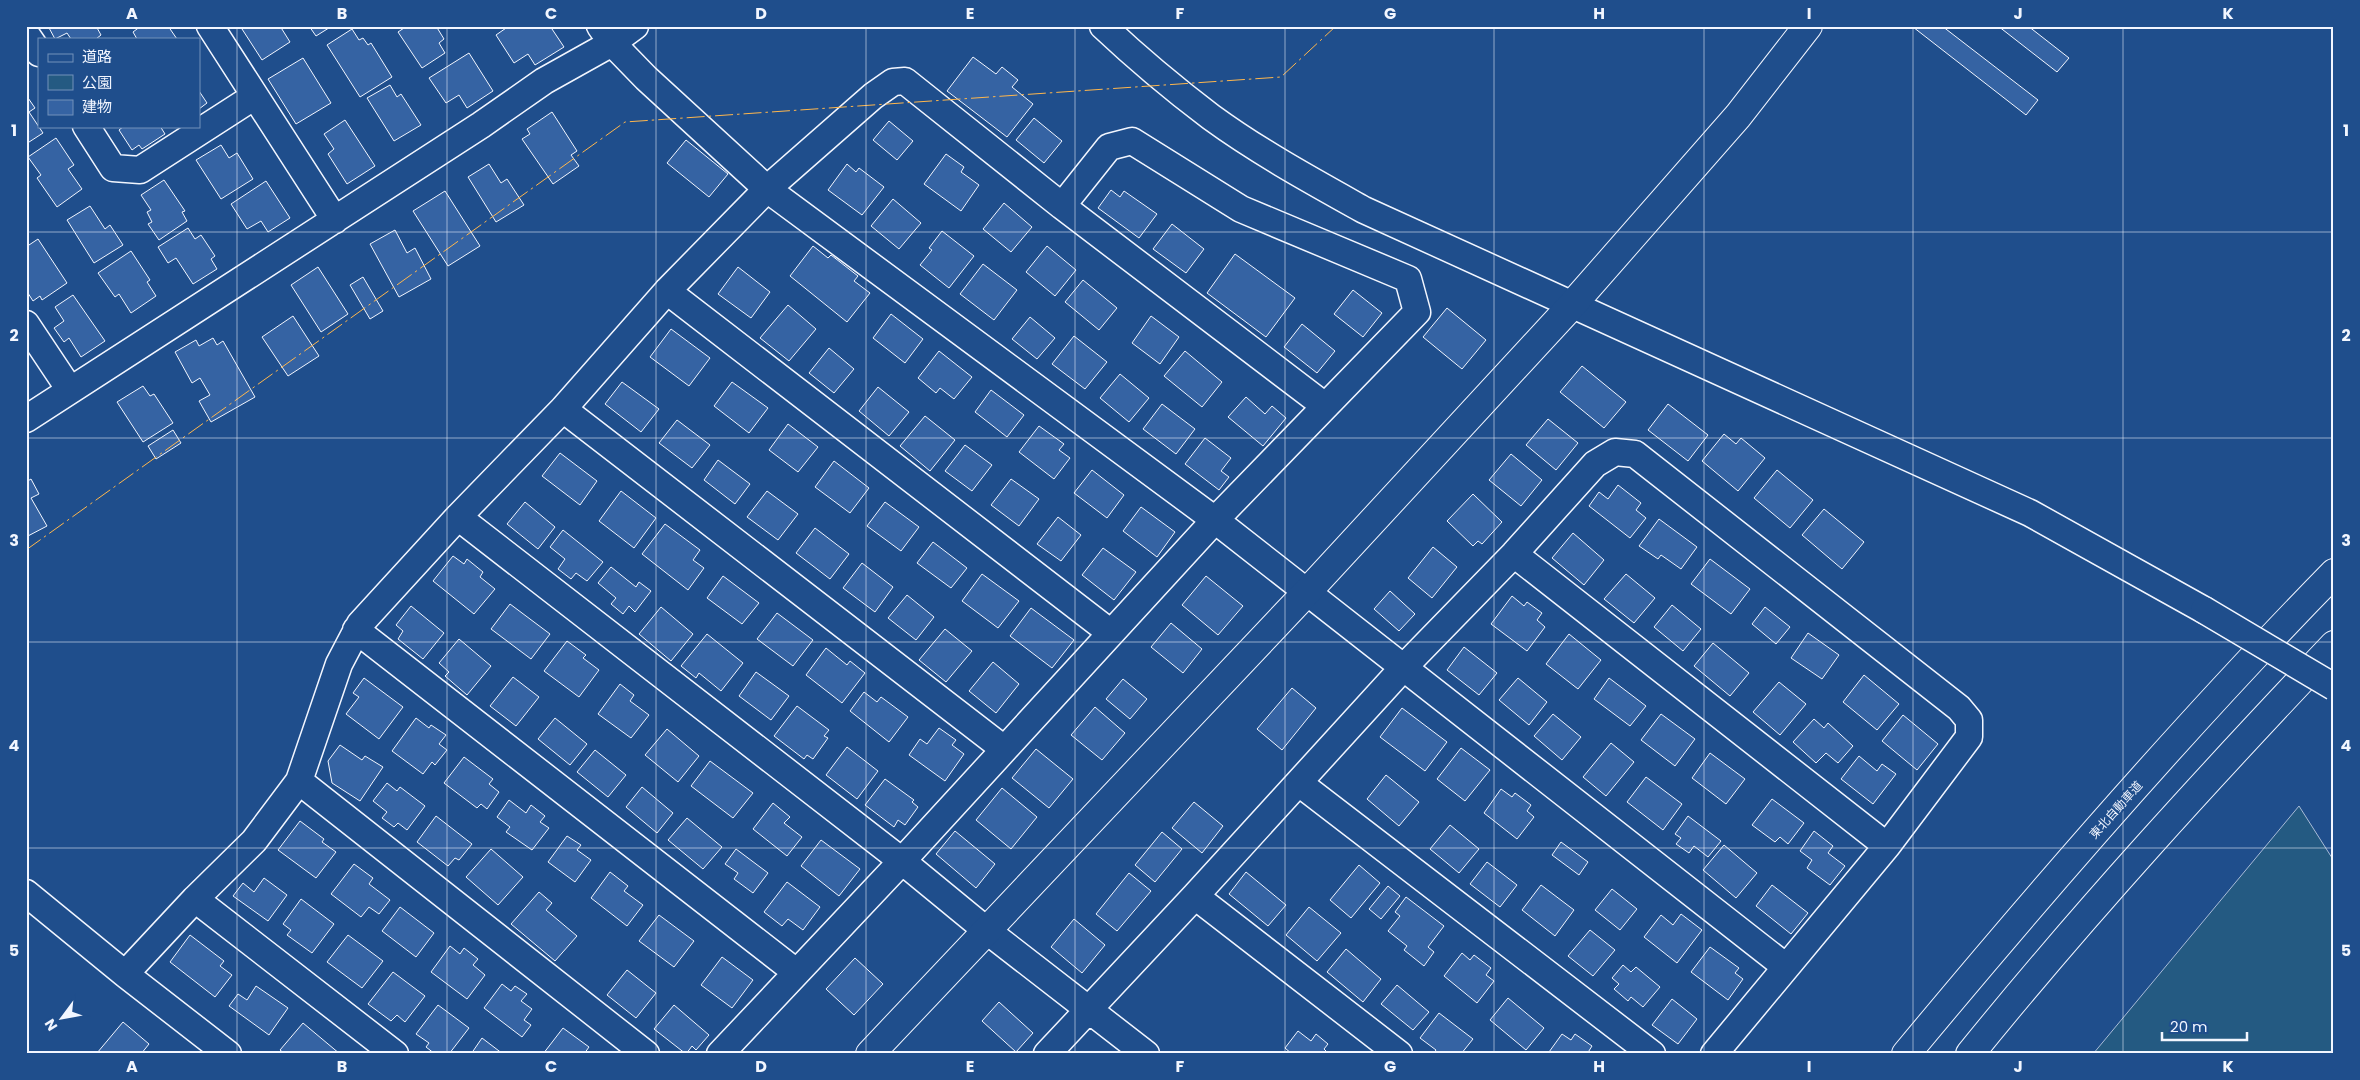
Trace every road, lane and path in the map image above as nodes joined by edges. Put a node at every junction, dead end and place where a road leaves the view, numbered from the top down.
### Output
1 (210, 26) edge
2 (635, 26) edge
3 (1103, 26) edge
4 (1808, 26) edge
5 (26, 34) edge
6 (606, 34) edge
7 (38, 52) edge
8 (255, 96) junction
9 (87, 128) edge
10 (767, 188) junction
11 (1062, 206) junction
12 (335, 220) junction
13 (666, 290) junction
14 (1573, 304) junction
15 (26, 324) edge
16 (70, 390) junction
17 (1325, 406) junction
18 (563, 409) junction
19 (26, 419) edge
20 (458, 517) junction
21 (1215, 520) junction
22 (1514, 554) junction
23 (2334, 573) edge
24 (1308, 591) junction
25 (356, 630) junction
26 (1111, 633) junction
27 (2334, 645) edge
28 (1403, 668) junction
29 (2334, 687) edge
30 (1004, 749) junction
31 (299, 781) junction
32 (1299, 782) junction
33 (1887, 846) junction
34 (902, 860) junction
35 (26, 893) edge
36 (1195, 896) junction
37 (195, 899) junction
38 (986, 930) junction
39 (786, 965) dead end
40 (1786, 967) junction
41 (125, 974) junction
42 (1088, 1008) junction
43 (228, 1054) edge
44 (395, 1054) edge
45 (646, 1054) edge
46 (720, 1054) edge
47 (870, 1054) edge
48 (1047, 1054) edge
49 (1146, 1054) edge
50 (1399, 1054) edge
51 (1652, 1054) edge
52 (1714, 1054) edge
53 (1906, 1054) edge
54 (1970, 1054) edge

1 - 8 street
2 - 6 street
3 - 14 street
4 - 14 main road
5 - 7 street
6 - 10 street
6 - 12 street
8 - 9 street
8 - 12 street
10 - 11 street
10 - 13 street
10 - 21 street
11 - 17 street
11 - 17 street
12 - 16 street
13 - 18 street
13 - 26 street
14 - 24 main road
14 - 29 street, bridge
15 - 16 street
16 - 19 street
17 - 21 street
18 - 20 street
18 - 30 street
20 - 25 street
20 - 34 street
21 - 24 street
21 - 26 street
22 - 28 street
22 - 33 street
22 - 33 street
23 - 53 main road, 東北自動車道
24 - 28 street
24 - 38 main road
25 - 31 street
25 - 39 street
26 - 30 street
27 - 54 main road
28 - 32 street
28 - 40 street
30 - 34 street
31 - 37 street
31 - 45 street
32 - 36 street
32 - 51 street
33 - 40 street
34 - 38 street
34 - 46 street
35 - 41 street
36 - 42 street
36 - 50 street
37 - 41 street
37 - 44 street
38 - 42 street
38 - 47 main road
40 - 52 street
41 - 43 street
42 - 48 street
42 - 49 street

